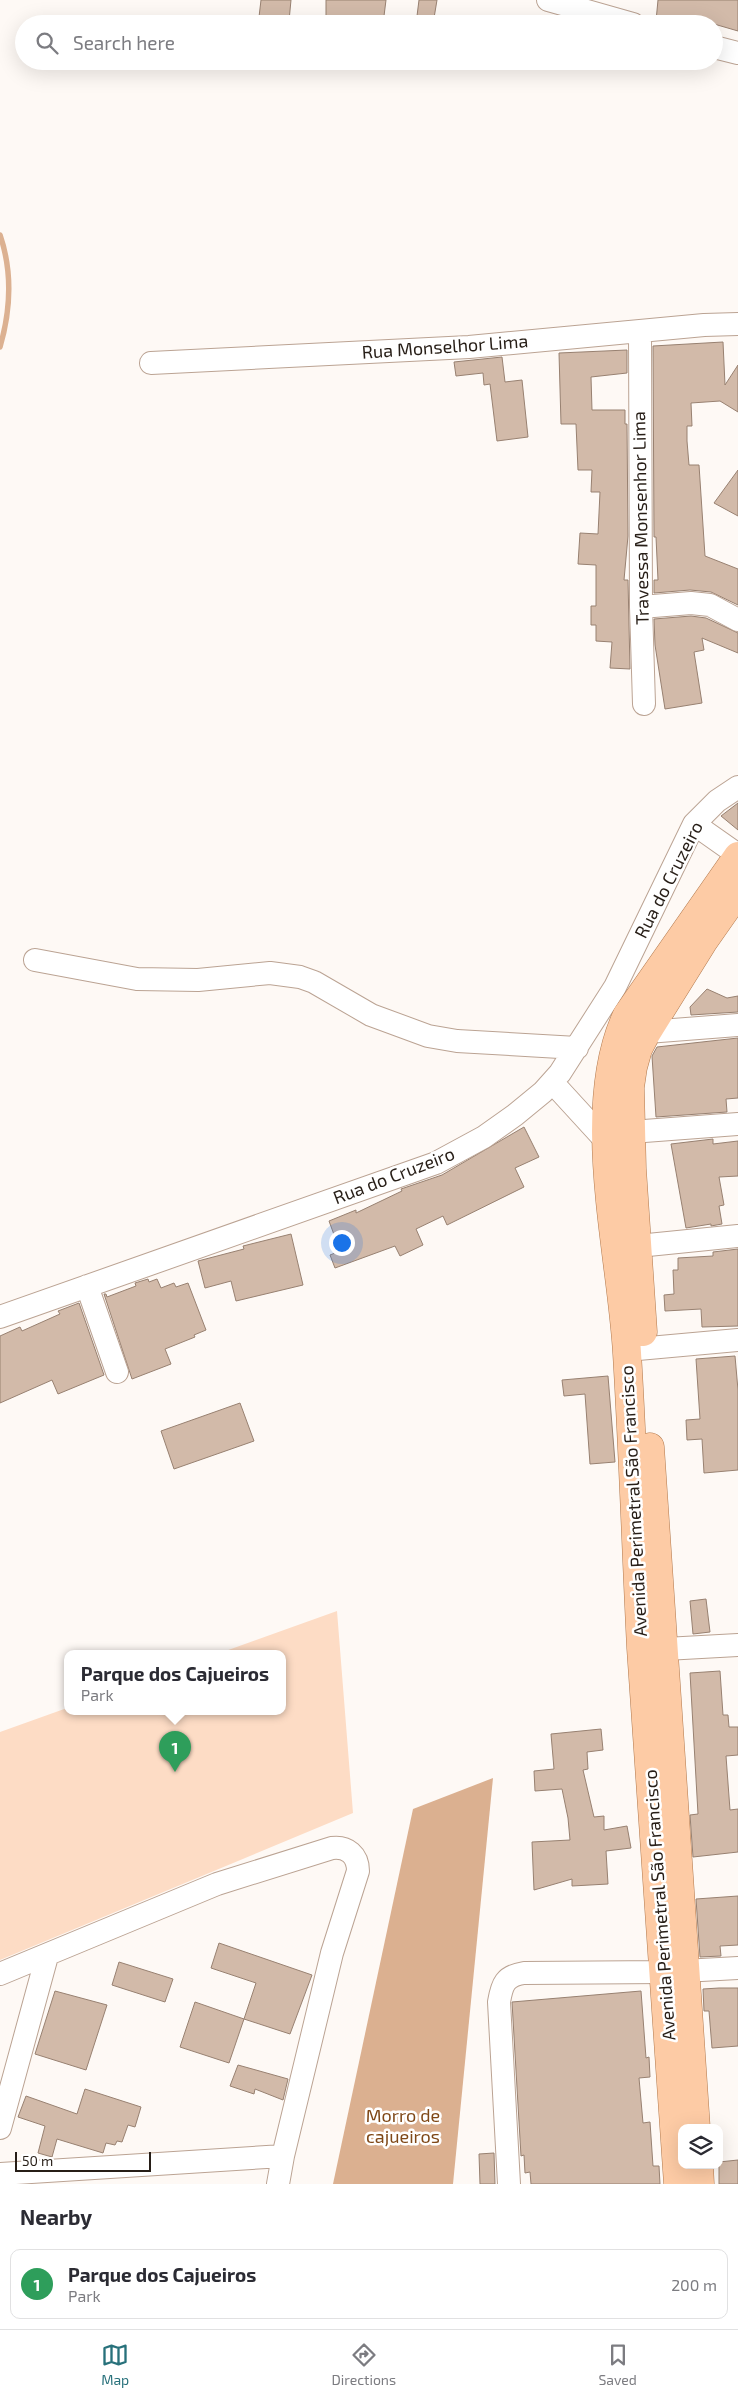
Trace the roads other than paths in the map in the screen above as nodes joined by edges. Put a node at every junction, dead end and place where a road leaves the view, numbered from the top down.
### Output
1 (548, 0) edge
2 (601, 15) edge
3 (723, 49) edge
4 (738, 53) edge
5 (738, 324) edge
6 (640, 332) junction
7 (151, 363) dead end
8 (641, 607) junction
9 (738, 620) edge
10 (644, 704) dead end
11 (738, 787) edge
12 (694, 824) junction
13 (738, 856) edge
14 (738, 892) edge
15 (35, 960) dead end
16 (738, 1025) edge
17 (647, 1032) junction
18 (577, 1048) junction
19 (552, 1082) junction
20 (738, 1124) edge
21 (632, 1132) junction
22 (606, 1140) junction
23 (738, 1236) edge
24 (638, 1246) junction
25 (87, 1286) junction
26 (0, 1318) edge
27 (738, 1340) edge
28 (635, 1349) junction
29 (117, 1372) dead end
30 (738, 1645) edge
31 (652, 1649) junction
32 (47, 1956) junction
33 (738, 1968) edge
34 (676, 1971) junction
35 (0, 1974) edge
36 (688, 2115) edge
37 (0, 2128) edge
38 (283, 2156) junction
39 (699, 2169) edge
40 (0, 2174) edge
41 (278, 2184) edge
42 (510, 2184) edge
43 (678, 2184) edge
44 (700, 2184) edge

1 - 2 street
3 - 4 street
5 - 6 street, Rua Monselhor Lima
6 - 7 street, Rua Monselhor Lima
6 - 8 street, Travessa Monsenhor Lima
8 - 9 street
8 - 10 street, Travessa Monsenhor Lima
11 - 12 street, Rua do Cruzeiro
12 - 13 street
12 - 18 street, Rua do Cruzeiro
13 - 22 main road, Avenida Perimetral São Francisco
14 - 17 main road, Avenida Perimetral São Francisco
15 - 18 street
16 - 17 street
17 - 21 main road, Avenida Perimetral São Francisco
18 - 19 street, Rua do Cruzeiro
19 - 22 street
19 - 25 street, Rua do Cruzeiro
20 - 21 street
21 - 24 main road, Avenida Perimetral São Francisco
22 - 28 main road, Avenida Perimetral São Francisco
23 - 24 street
24 - 28 main road, Avenida Perimetral São Francisco
25 - 26 street, Rua do Cruzeiro
25 - 29 street
27 - 28 street
28 - 31 main road, Avenida Perimetral São Francisco
30 - 31 street
31 - 34 main road, Avenida Perimetral São Francisco
32 - 35 street
32 - 37 street
32 - 38 street
33 - 34 street
34 - 36 main road, Avenida Perimetral São Francisco
34 - 42 street
36 - 43 main road, Avenida Perimetral São Francisco
38 - 40 street
38 - 41 street
39 - 44 main road

